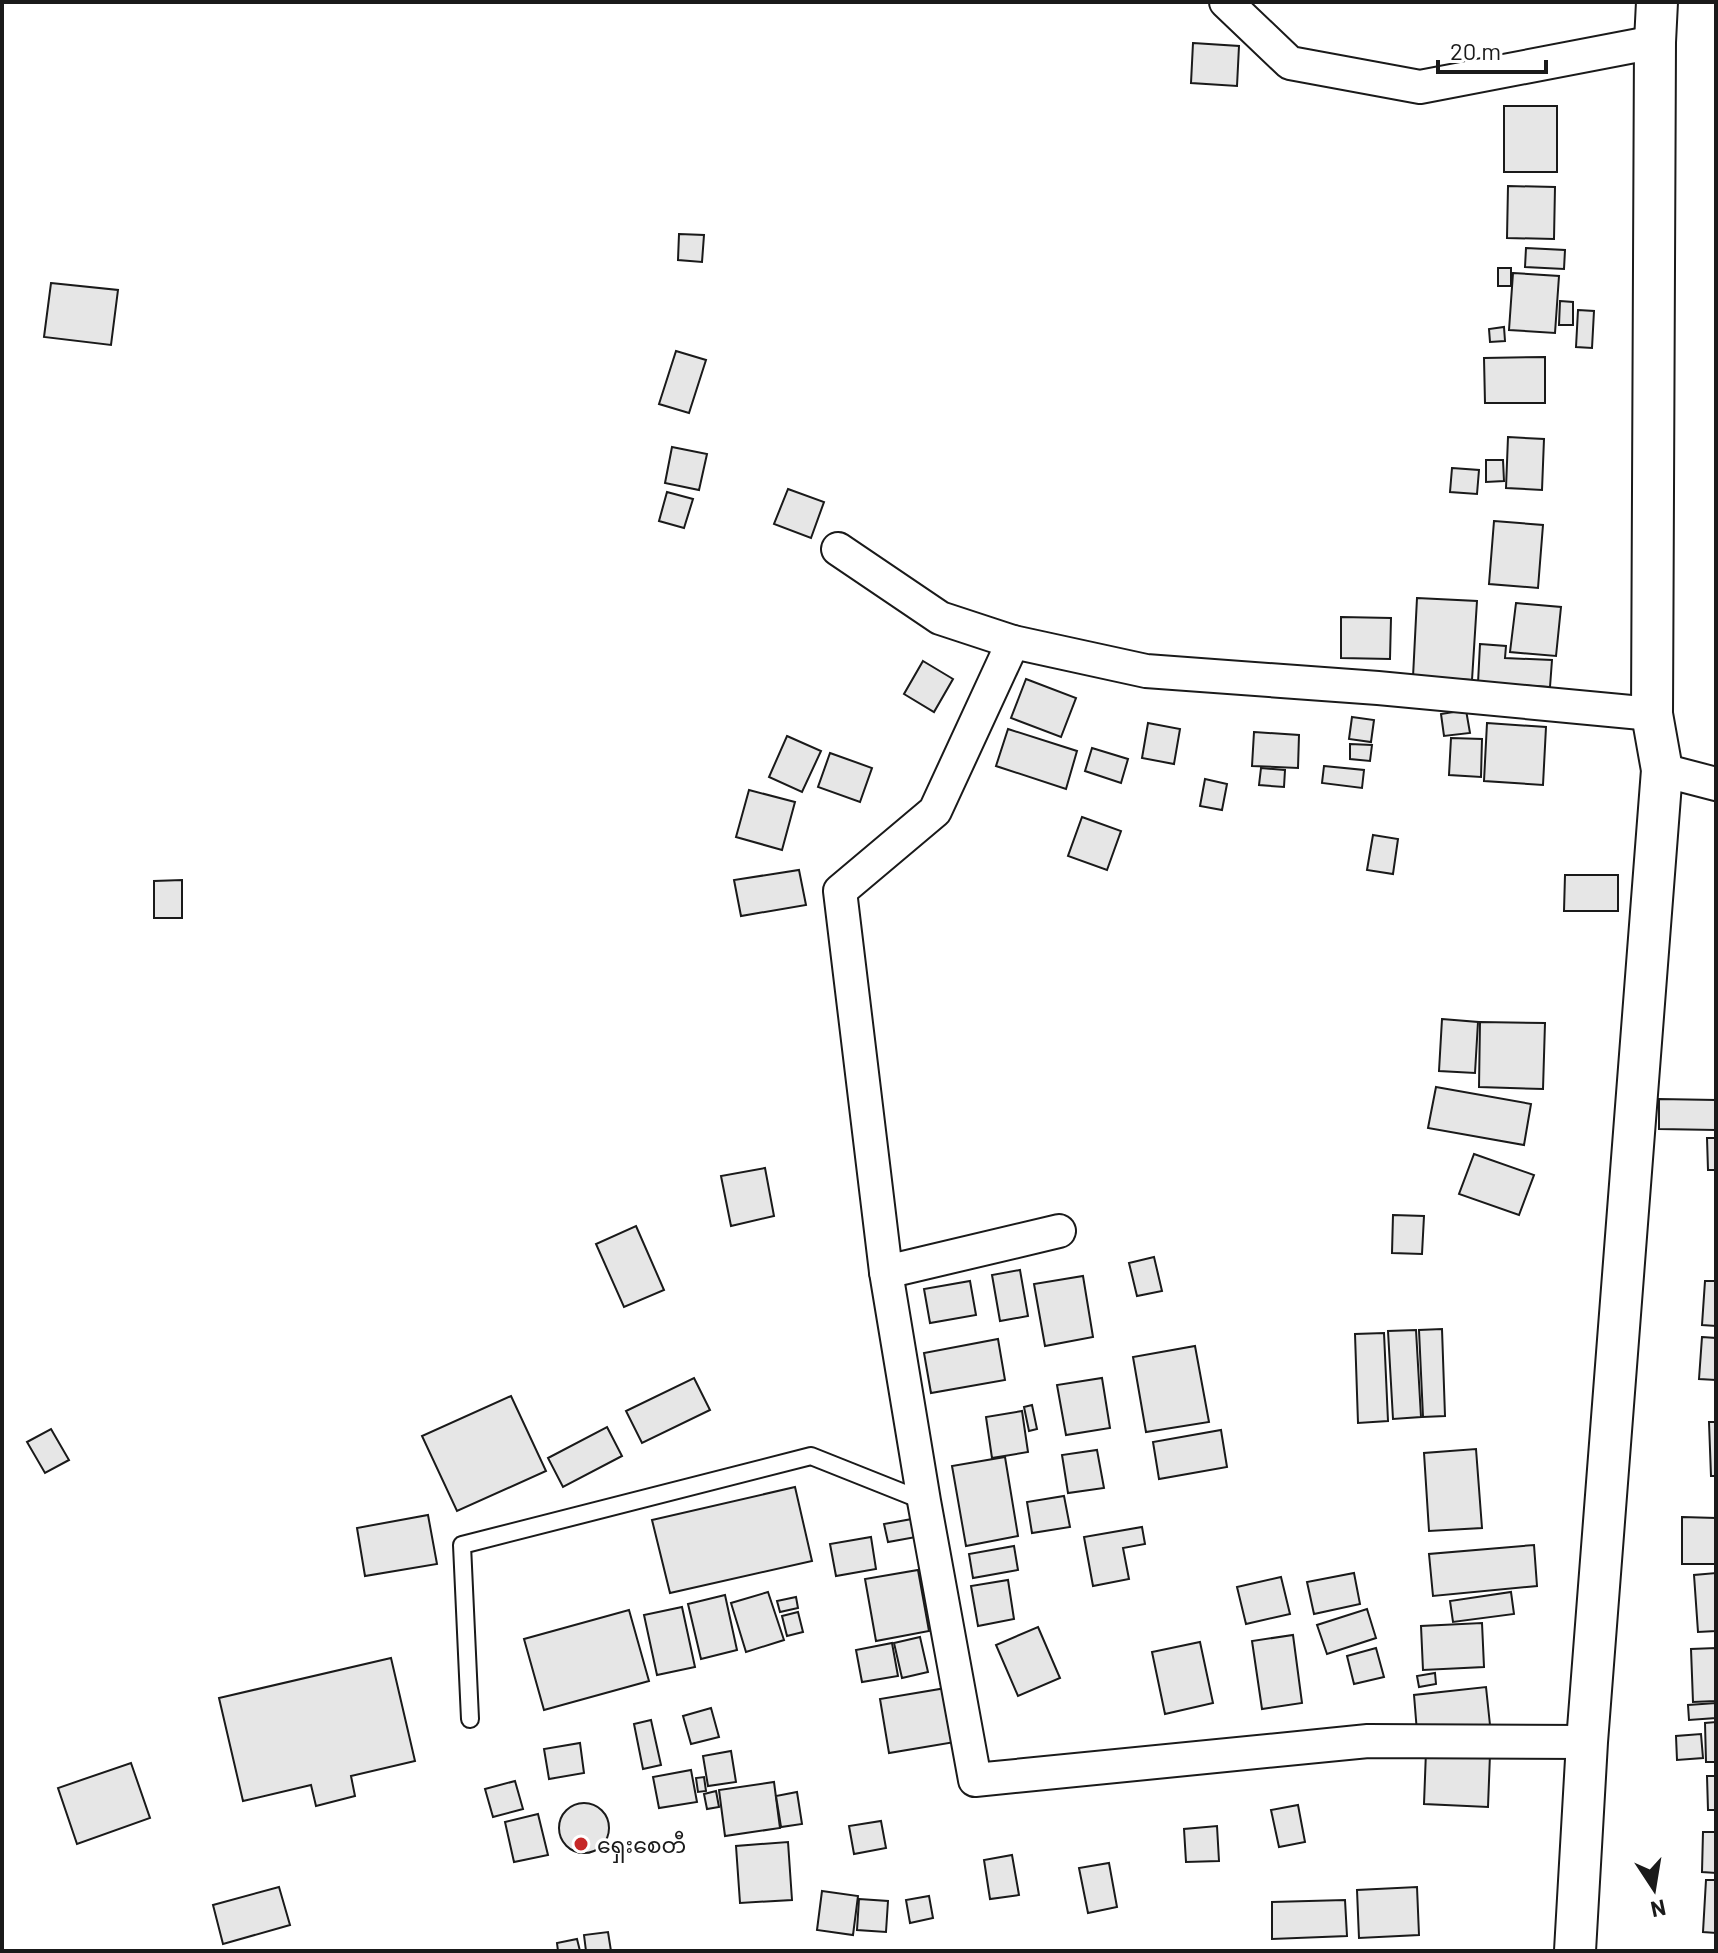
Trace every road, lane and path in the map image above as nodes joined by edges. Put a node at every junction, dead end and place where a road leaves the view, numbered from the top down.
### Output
1 (1226, 2) edge
2 (1657, 2) edge
3 (1655, 42) junction
4 (838, 549) dead end
5 (1013, 642) junction
6 (1652, 714) junction
7 (1662, 770) junction
8 (1716, 784) edge
9 (1059, 1231) dead end
10 (886, 1272) junction
11 (924, 1501) junction
12 (470, 1719) dead end
13 (1587, 1742) junction
14 (1575, 1951) edge

1 - 3 street
2 - 3 street
3 - 6 street
4 - 5 street
5 - 6 street
5 - 10 street
6 - 7 street
7 - 8 street
7 - 13 street
9 - 10 street
10 - 11 street
11 - 12 lane
11 - 13 street
13 - 14 street

